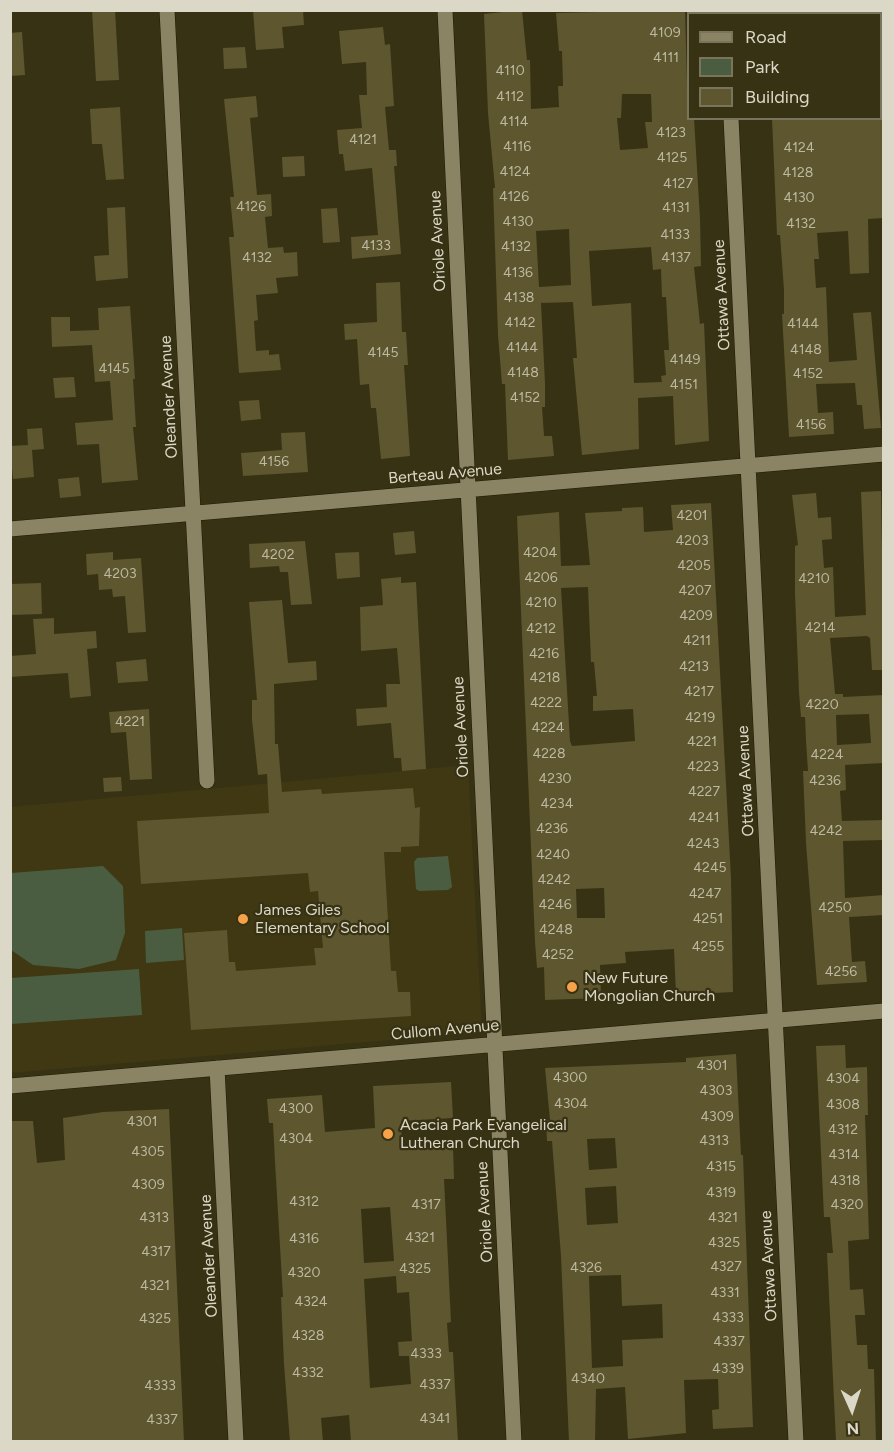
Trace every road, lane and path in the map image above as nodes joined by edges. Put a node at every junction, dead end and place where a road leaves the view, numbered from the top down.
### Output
1 (167, 10) edge
2 (445, 10) edge
3 (731, 120) edge
4 (884, 454) edge
5 (748, 466) junction
6 (468, 490) junction
7 (193, 514) junction
8 (10, 530) edge
9 (207, 781) dead end
10 (884, 1011) edge
11 (775, 1020) junction
12 (495, 1044) junction
13 (217, 1068) junction
14 (10, 1086) edge
15 (236, 1442) edge
16 (514, 1442) edge
17 (796, 1442) edge

1 - 7 street, Oleander Avenue
2 - 6 street, Oriole Avenue
3 - 5 street, Ottawa Avenue
4 - 5 street, Berteau Avenue
5 - 6 street, Berteau Avenue
5 - 11 street, Ottawa Avenue
6 - 7 street, Berteau Avenue
6 - 12 street, Oriole Avenue
7 - 8 street, Berteau Avenue
7 - 9 street, Oleander Avenue
10 - 11 street, Cullom Avenue
11 - 12 street, Cullom Avenue
11 - 17 street, Ottawa Avenue
12 - 13 street, Cullom Avenue
12 - 16 street, Oriole Avenue
13 - 14 street, Cullom Avenue
13 - 15 street, Oleander Avenue

